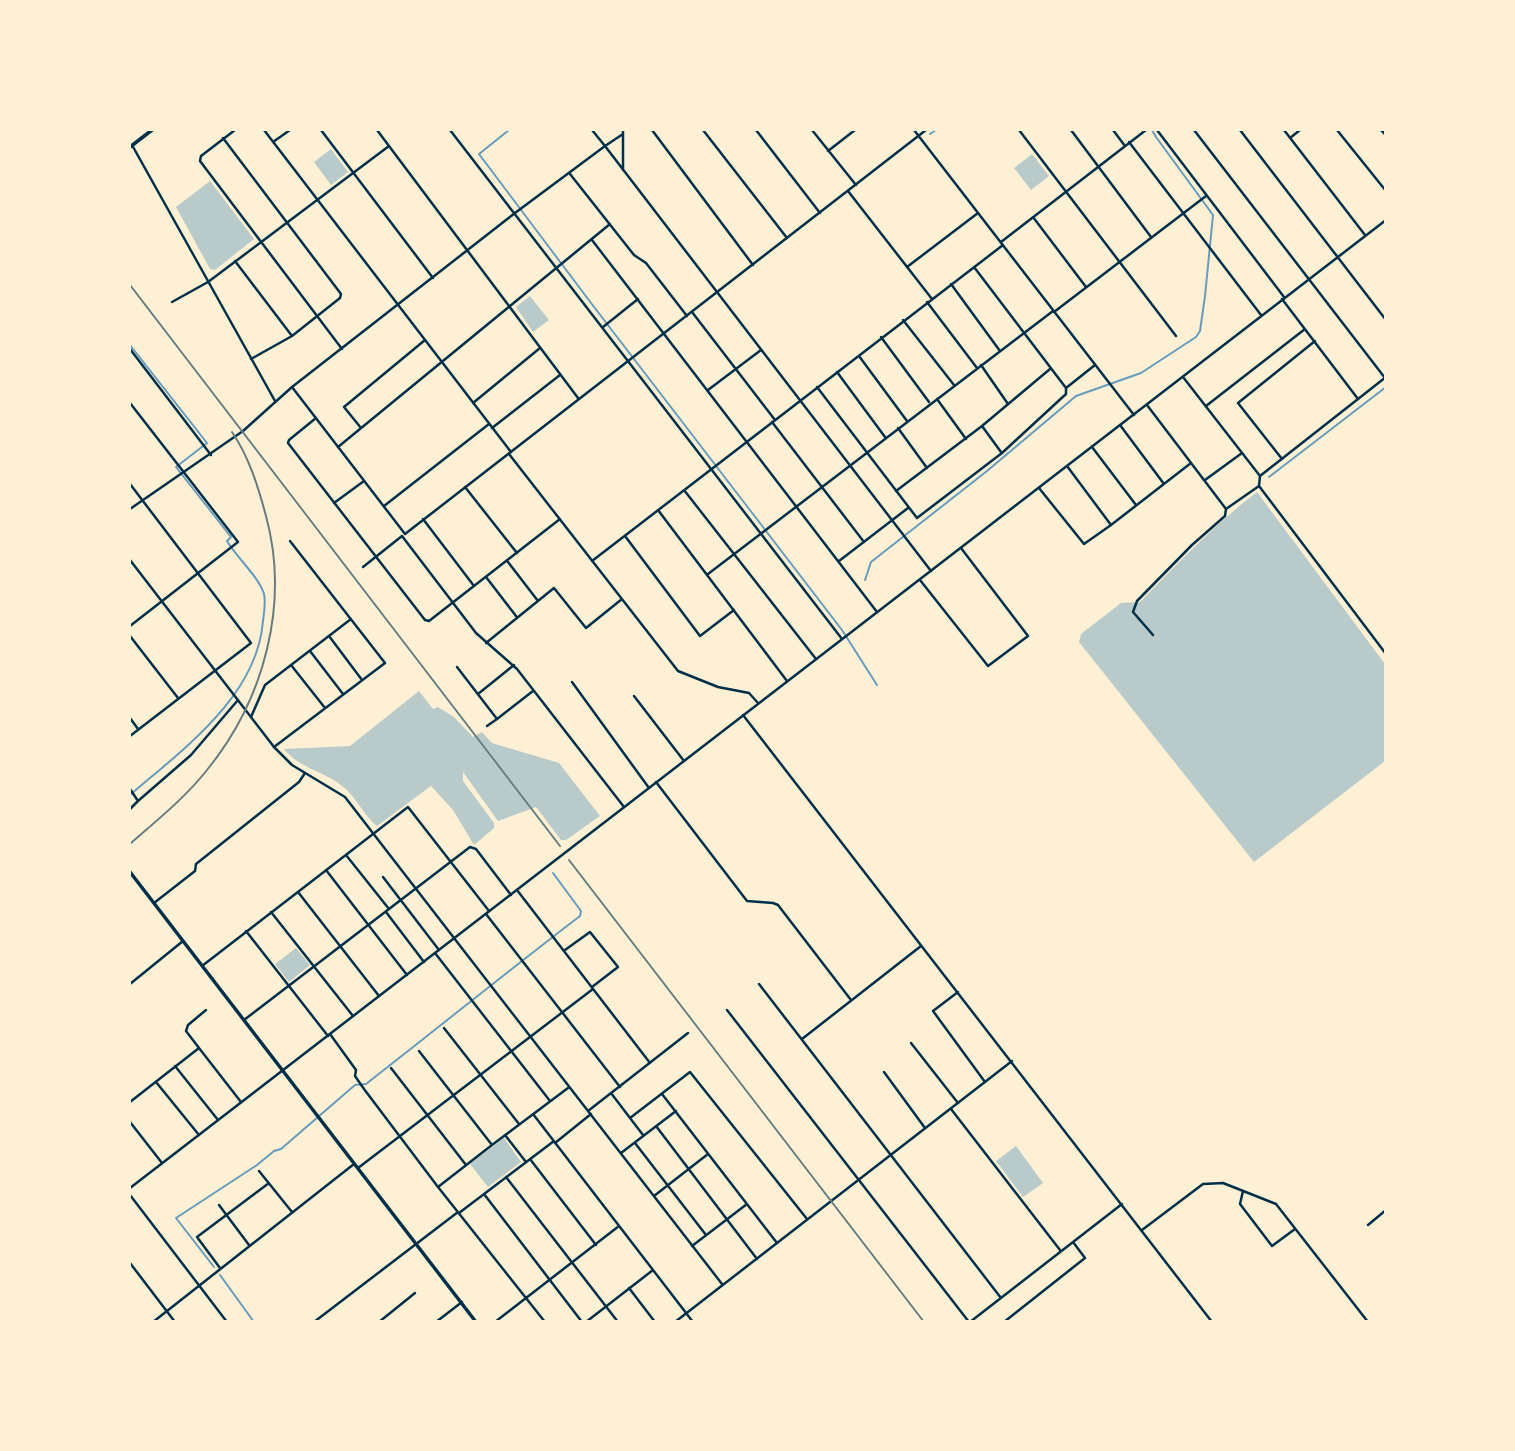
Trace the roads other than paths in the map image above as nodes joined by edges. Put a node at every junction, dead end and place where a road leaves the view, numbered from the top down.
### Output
1 (152, 130) edge
2 (235, 130) edge
3 (264, 130) edge
4 (290, 130) edge
5 (321, 130) edge
6 (377, 130) edge
7 (450, 130) edge
8 (592, 130) edge
9 (652, 130) edge
10 (703, 130) edge
11 (755, 130) edge
12 (812, 130) edge
13 (846, 130) edge
14 (855, 130) edge
15 (914, 130) edge
16 (926, 130) edge
17 (1019, 130) edge
18 (1071, 130) edge
19 (1113, 130) edge
20 (1146, 130) edge
21 (1157, 130) edge
22 (1194, 130) edge
23 (1240, 130) edge
24 (1284, 130) edge
25 (1300, 130) edge
26 (1337, 130) edge
27 (1381, 130) edge
28 (623, 132) edge
29 (849, 134) junction
30 (919, 135) junction
31 (1385, 135) edge
32 (223, 138) junction
33 (1290, 138) junction
34 (130, 139) edge
35 (273, 142) junction
36 (1129, 142) junction
37 (131, 146) edge
38 (389, 146) junction
39 (605, 146) junction
40 (1125, 146) junction
41 (828, 151) junction
42 (1099, 166) junction
43 (623, 170) junction
44 (354, 173) junction
45 (570, 174) junction
46 (856, 185) junction
47 (848, 191) junction
48 (1066, 191) junction
49 (1385, 191) edge
50 (1206, 196) junction
51 (318, 200) junction
52 (515, 213) junction
53 (820, 213) junction
54 (978, 213) junction
55 (1184, 213) junction
56 (1033, 216) junction
57 (1385, 220) edge
58 (287, 223) junction
59 (610, 224) junction
60 (1365, 236) junction
61 (1151, 237) junction
62 (787, 238) junction
63 (592, 240) junction
64 (261, 242) junction
65 (1002, 244) junction
66 (467, 251) junction
67 (1337, 258) junction
68 (235, 261) junction
69 (1119, 263) junction
70 (753, 265) junction
71 (907, 267) junction
72 (974, 267) junction
73 (558, 268) junction
74 (433, 278) junction
75 (1309, 278) junction
76 (208, 282) junction
77 (951, 284) junction
78 (1086, 287) junction
79 (718, 292) junction
80 (1284, 298) junction
81 (638, 299) junction
82 (932, 299) junction
83 (173, 302) dead end
84 (927, 302) junction
85 (398, 305) junction
86 (509, 307) junction
87 (692, 312) junction
88 (1054, 312) junction
89 (317, 316) junction
90 (687, 316) junction
91 (1261, 316) junction
92 (903, 320) junction
93 (1385, 320) edge
94 (603, 327) junction
95 (1306, 329) junction
96 (664, 334) junction
97 (1024, 334) junction
98 (292, 335) junction
99 (1176, 336) dead end
100 (881, 337) junction
101 (425, 340) junction
102 (1315, 341) junction
103 (540, 348) junction
104 (130, 349) edge
105 (342, 349) junction
106 (762, 350) junction
107 (1000, 351) junction
108 (858, 355) junction
109 (251, 359) junction
110 (629, 361) junction
111 (442, 362) junction
112 (981, 365) junction
113 (1095, 365) junction
114 (976, 368) junction
115 (737, 369) junction
116 (1051, 369) junction
117 (837, 372) junction
118 (560, 374) junction
119 (1183, 377) junction
120 (1385, 377) edge
121 (954, 385) junction
122 (292, 387) junction
123 (817, 387) junction
124 (1066, 388) junction
125 (708, 390) junction
126 (936, 399) junction
127 (579, 400) junction
128 (800, 400) junction
129 (1358, 400) junction
130 (275, 401) junction
131 (473, 402) junction
132 (130, 403) edge
133 (930, 403) junction
134 (1008, 404) junction
135 (1147, 405) junction
136 (1206, 406) junction
137 (1134, 415) junction
138 (316, 418) junction
139 (774, 421) junction
140 (907, 421) junction
141 (489, 424) junction
142 (1120, 425) junction
143 (982, 426) junction
144 (360, 428) junction
145 (492, 428) junction
146 (898, 428) junction
147 (885, 438) junction
148 (966, 439) junction
149 (748, 441) junction
150 (338, 447) junction
151 (1092, 447) junction
152 (510, 453) junction
153 (865, 453) junction
154 (1002, 453) junction
155 (1242, 453) junction
156 (211, 455) junction
157 (1282, 459) junction
158 (1191, 463) junction
159 (850, 464) junction
160 (1067, 466) junction
161 (927, 468) junction
162 (711, 469) junction
163 (184, 473) junction
164 (1260, 477) junction
165 (1205, 480) junction
166 (364, 481) junction
167 (130, 484) edge
168 (1164, 484) junction
169 (465, 486) junction
170 (821, 486) junction
171 (1259, 486) junction
172 (1039, 488) junction
173 (684, 490) junction
174 (896, 492) junction
175 (142, 501) junction
176 (334, 503) junction
177 (797, 505) junction
178 (1136, 505) junction
179 (384, 506) junction
180 (908, 508) junction
181 (130, 509) edge
182 (1226, 509) junction
183 (658, 510) junction
184 (423, 519) junction
185 (561, 519) junction
186 (893, 520) junction
187 (1111, 524) junction
188 (761, 532) junction
189 (403, 535) junction
190 (625, 536) junction
191 (290, 541) dead end
192 (864, 542) junction
193 (961, 548) junction
194 (517, 553) junction
195 (734, 553) junction
196 (375, 557) junction
197 (130, 560) edge
198 (508, 560) junction
199 (592, 561) junction
200 (839, 561) junction
201 (363, 567) dead end
202 (931, 571) junction
203 (197, 574) junction
204 (708, 574) junction
205 (486, 577) junction
206 (920, 579) junction
207 (475, 586) junction
208 (622, 599) junction
209 (161, 601) junction
210 (538, 601) junction
211 (453, 603) junction
212 (734, 610) junction
213 (877, 612) junction
214 (517, 617) junction
215 (351, 619) junction
216 (130, 626) edge
217 (1153, 635) dead end
218 (130, 636) edge
219 (329, 636) junction
220 (842, 639) junction
221 (486, 643) junction
222 (310, 650) junction
223 (1385, 654) edge
224 (816, 659) junction
225 (291, 665) junction
226 (514, 665) junction
227 (457, 667) dead end
228 (215, 670) junction
229 (362, 680) junction
230 (787, 681) junction
231 (572, 682) dead end
232 (533, 691) junction
233 (343, 694) junction
234 (478, 694) junction
235 (634, 696) dead end
236 (178, 698) junction
237 (238, 700) junction
238 (758, 704) junction
239 (326, 708) junction
240 (743, 715) junction
241 (251, 717) junction
242 (130, 718) edge
243 (497, 719) junction
244 (487, 726) dead end
245 (138, 729) junction
246 (130, 736) edge
247 (274, 747) junction
248 (684, 761) junction
249 (305, 773) junction
250 (656, 782) junction
251 (649, 788) junction
252 (130, 789) edge
253 (138, 801) junction
254 (624, 807) junction
255 (130, 809) edge
256 (374, 834) junction
257 (346, 855) junction
258 (452, 861) junction
259 (326, 870) junction
260 (130, 872) edge
261 (383, 877) dead end
262 (416, 888) junction
263 (517, 890) junction
264 (298, 892) junction
265 (511, 895) junction
266 (402, 900) junction
267 (154, 903) junction
268 (387, 911) junction
269 (271, 912) junction
270 (488, 912) junction
271 (367, 926) junction
272 (246, 931) junction
273 (454, 938) junction
274 (183, 941) junction
275 (922, 945) junction
276 (340, 947) junction
277 (439, 950) junction
278 (564, 951) junction
279 (435, 953) junction
280 (424, 962) junction
281 (202, 966) junction
282 (314, 967) junction
283 (407, 975) junction
284 (130, 984) edge
285 (759, 984) dead end
286 (289, 986) junction
287 (593, 988) junction
288 (958, 992) junction
289 (379, 996) junction
290 (851, 1000) junction
291 (206, 1010) dead end
292 (727, 1010) dead end
293 (562, 1013) junction
294 (353, 1016) junction
295 (244, 1020) junction
296 (444, 1028) dead end
297 (688, 1033) dead end
298 (329, 1035) junction
299 (530, 1037) junction
300 (802, 1039) junction
301 (911, 1042) dead end
302 (199, 1048) junction
303 (419, 1051) dead end
304 (511, 1051) junction
305 (1012, 1062) junction
306 (650, 1063) junction
307 (175, 1066) junction
308 (391, 1068) dead end
309 (283, 1070) junction
310 (884, 1072) dead end
311 (480, 1075) junction
312 (156, 1082) junction
313 (985, 1082) junction
314 (569, 1087) junction
315 (620, 1087) junction
316 (611, 1094) junction
317 (663, 1094) junction
318 (453, 1096) junction
319 (550, 1101) junction
320 (130, 1102) edge
321 (242, 1102) junction
322 (958, 1103) junction
323 (951, 1109) junction
324 (676, 1111) junction
325 (589, 1113) junction
326 (533, 1114) junction
327 (427, 1116) junction
328 (630, 1118) junction
329 (218, 1121) junction
330 (130, 1122) edge
331 (519, 1124) junction
332 (656, 1126) junction
333 (925, 1129) junction
334 (198, 1135) junction
335 (505, 1135) junction
336 (400, 1136) junction
337 (643, 1136) junction
338 (554, 1142) junction
339 (635, 1143) junction
340 (492, 1145) junction
341 (621, 1153) junction
342 (708, 1154) junction
343 (892, 1154) junction
344 (528, 1161) junction
345 (162, 1163) junction
346 (354, 1163) junction
347 (466, 1165) junction
348 (358, 1168) junction
349 (688, 1169) junction
350 (259, 1171) dead end
351 (506, 1177) junction
352 (859, 1180) junction
353 (269, 1183) junction
354 (668, 1185) junction
355 (438, 1187) junction
356 (130, 1188) edge
357 (1243, 1191) junction
358 (484, 1194) junction
359 (130, 1195) edge
360 (654, 1196) junction
361 (747, 1204) junction
362 (1122, 1204) junction
363 (219, 1205) dead end
364 (1385, 1210) edge
365 (292, 1212) junction
366 (459, 1213) junction
367 (226, 1215) junction
368 (727, 1219) junction
369 (807, 1220) junction
370 (1368, 1225) dead end
371 (619, 1226) junction
372 (1296, 1228) junction
373 (1142, 1230) junction
374 (706, 1235) junction
375 (1073, 1242) junction
376 (417, 1243) junction
377 (778, 1243) junction
378 (249, 1245) junction
379 (596, 1245) junction
380 (692, 1246) junction
381 (1061, 1251) junction
382 (757, 1259) junction
383 (573, 1262) junction
384 (130, 1264) edge
385 (220, 1268) junction
386 (653, 1270) junction
387 (549, 1280) junction
388 (199, 1285) junction
389 (722, 1285) junction
390 (629, 1288) junction
391 (415, 1293) dead end
392 (526, 1297) junction
393 (1001, 1298) junction
394 (462, 1302) junction
395 (606, 1306) junction
396 (167, 1311) junction
397 (686, 1313) junction
398 (153, 1321) edge
399 (175, 1321) edge
400 (227, 1321) edge
401 (314, 1321) edge
402 (379, 1321) edge
403 (436, 1321) edge
404 (476, 1321) edge
405 (495, 1321) edge
406 (545, 1321) edge
407 (584, 1321) edge
408 (618, 1321) edge
409 (655, 1321) edge
410 (675, 1321) edge
411 (693, 1321) edge
412 (970, 1321) edge
413 (1004, 1321) edge
414 (1212, 1321) edge
415 (1368, 1321) edge

1 - 37 highway
2 - 32 street
3 - 35 street
4 - 35 street
5 - 44 street
6 - 38 street
7 - 52 street
8 - 39 street
9 - 70 street
10 - 62 street
11 - 53 street
12 - 41 street
13 - 29 street
14 - 29 street
15 - 30 street
16 - 30 street
17 - 48 street
18 - 42 street
19 - 40 street
20 - 36 street
21 - 50 street
22 - 75 street
23 - 67 street
24 - 33 street
25 - 33 street
26 - 49 street
27 - 31 street
28 - 39 street
28 - 43 street
29 - 41 street
30 - 46 street
30 - 54 street
32 - 58 street
32 - 64 street
33 - 60 street
34 - 37 street
35 - 51 street
36 - 40 street
36 - 55 street
37 - 76 street
38 - 44 street
38 - 66 street
39 - 43 street
39 - 45 street
40 - 42 street
41 - 46 street
42 - 48 street
42 - 61 street
43 - 79 street
44 - 51 street
44 - 74 street
45 - 52 street
45 - 59 street
46 - 47 street
47 - 53 street
47 - 71 street
48 - 56 street
48 - 69 street
50 - 55 street
50 - 80 street
51 - 58 street
51 - 85 street
52 - 66 street
52 - 73 street
53 - 62 street
54 - 65 street
54 - 71 street
55 - 61 street
55 - 91 street
56 - 65 street
56 - 78 street
57 - 60 street
58 - 64 street
58 - 89 street
59 - 63 street
59 - 90 street
60 - 67 street
61 - 69 street
62 - 70 street
63 - 73 street
63 - 81 street
64 - 68 street
64 - 89 street
65 - 72 street
65 - 88 street
66 - 74 street
66 - 86 street
67 - 75 street
67 - 93 street
68 - 76 street
68 - 98 street
69 - 78 street
69 - 99 street
70 - 79 street
71 - 82 street
72 - 77 street
72 - 97 street
73 - 86 street
73 - 94 street
74 - 85 street
75 - 80 street
75 - 120 street
76 - 83 street
76 - 109 street
77 - 82 street
77 - 107 street
78 - 88 street
79 - 87 street
79 - 106 street
80 - 91 street
80 - 95 street
81 - 94 street
81 - 96 street
82 - 84 street
84 - 92 street
84 - 114 street
85 - 101 street
85 - 105 street
86 - 103 street
86 - 111 street
87 - 90 street
87 - 115 street
88 - 97 street
88 - 113 street
89 - 98 street
89 - 105 street
90 - 96 street
91 - 119 street
92 - 100 street
92 - 121 street
94 - 110 street
95 - 102 street
95 - 136 street
96 - 110 street
96 - 125 street
97 - 107 street
97 - 116 street
98 - 109 street
100 - 108 street
100 - 133 street
101 - 111 street
101 - 144 street
102 - 129 street
102 - 157 street
103 - 118 street
103 - 131 street
104 - 156 street
105 - 122 street
106 - 115 street
106 - 128 street
107 - 112 street
108 - 117 street
108 - 140 street
109 - 130 street
110 - 127 street
110 - 162 street
111 - 131 street
111 - 144 street
112 - 114 street
112 - 134 street
113 - 124 street
113 - 137 street
114 - 121 street
115 - 125 street
115 - 139 street
116 - 124 street
116 - 134 street
117 - 123 street
117 - 147 street
118 - 127 street
118 - 145 street
119 - 135 street
119 - 136 street
120 - 129 street
121 - 126 street
122 - 130 street
122 - 138 street
123 - 128 street
123 - 153 street
124 - 154 street
125 - 149 street
126 - 133 street
126 - 148 street
127 - 152 street
128 - 139 street
128 - 159 street
129 - 157 street
130 - 156 street
131 - 141 street
132 - 163 street
133 - 140 street
134 - 143 street
135 - 137 street
135 - 158 street
136 - 155 street
137 - 142 street
138 - 150 street
138 - 176 street
139 - 149 street
139 - 170 street
140 - 146 street
141 - 145 street
141 - 179 street
142 - 151 street
142 - 168 street
143 - 148 street
143 - 154 street
144 - 150 street
145 - 152 street
146 - 147 street
146 - 161 street
147 - 153 street
148 - 161 street
149 - 162 street
149 - 177 street
150 - 166 street
151 - 160 street
151 - 178 street
152 - 169 street
152 - 185 street
153 - 159 street
153 - 174 street
154 - 180 street
155 - 164 street
155 - 165 street
156 - 163 street
157 - 164 street
158 - 165 street
158 - 168 street
159 - 170 street
159 - 186 street
160 - 172 street
160 - 187 street
161 - 174 street
162 - 173 street
162 - 188 street
163 - 175 street
163 - 203 street
164 - 171 street
165 - 182 street
166 - 176 street
166 - 179 street
167 - 175 street
168 - 178 street
169 - 184 street
169 - 194 street
170 - 177 street
170 - 192 street
171 - 182 street
171 - 223 street
172 - 187 street
172 - 193 street
173 - 183 street
173 - 195 street
174 - 180 street
175 - 181 street
175 - 203 street
176 - 196 street
177 - 188 street
177 - 200 street
178 - 187 street
179 - 189 street
180 - 186 street
182 - 217 street
183 - 190 street
183 - 204 street
184 - 189 street
184 - 207 street
185 - 194 street
185 - 199 street
186 - 192 street
186 - 202 street
188 - 195 street
188 - 220 street
189 - 196 street
189 - 211 street
190 - 199 street
190 - 212 street
191 - 215 street
192 - 200 street
193 - 202 street
193 - 206 street
194 - 198 street
195 - 204 street
195 - 224 street
196 - 201 street
196 - 211 street
197 - 209 street
198 - 205 street
198 - 210 street
199 - 208 street
200 - 213 street
202 - 206 street
203 - 209 street
203 - 228 street
204 - 212 street
205 - 207 street
205 - 214 street
206 - 213 street
207 - 211 street
208 - 210 street
208 - 238 street
209 - 216 street
209 - 228 street
210 - 214 street
211 - 221 street
212 - 230 street
213 - 220 street
214 - 221 street
215 - 219 street
215 - 229 street
218 - 236 street
219 - 222 street
219 - 229 street
220 - 224 street
221 - 226 street
222 - 225 street
222 - 233 street
224 - 230 street
225 - 239 street
225 - 241 street
226 - 232 street
226 - 234 street
227 - 234 street
228 - 236 street
228 - 237 street
229 - 233 street
230 - 238 street
231 - 251 street
232 - 243 street
232 - 254 street
233 - 239 street
234 - 243 street
235 - 248 street
236 - 245 street
237 - 241 street
237 - 253 street
238 - 240 street
239 - 247 street
240 - 248 street
240 - 275 street
241 - 247 street
242 - 245 street
243 - 244 street
245 - 246 street
247 - 249 street
248 - 250 street
249 - 256 street
249 - 267 street
250 - 251 street
250 - 290 street
251 - 254 street
252 - 253 street
253 - 255 street
254 - 263 street
256 - 257 street
256 - 258 street
256 - 262 street
257 - 259 street
257 - 268 street
258 - 262 street
258 - 265 street
258 - 270 street
259 - 264 street
259 - 271 street
260 - 267 highway
261 - 266 street
262 - 266 street
262 - 273 street
263 - 265 street
263 - 278 street
264 - 269 street
264 - 276 street
265 - 270 street
266 - 268 street
266 - 277 street
267 - 274 highway
268 - 271 street
268 - 280 street
269 - 272 street
269 - 282 street
270 - 273 street
270 - 293 street
271 - 276 street
271 - 283 street
272 - 281 street
272 - 286 street
273 - 277 street
273 - 299 street
274 - 281 highway
274 - 284 street
275 - 288 street
275 - 290 street
276 - 282 street
276 - 289 street
277 - 279 street
278 - 287 street
278 - 287 street
279 - 280 street
279 - 304 street
280 - 283 street
281 - 295 highway
282 - 286 street
282 - 294 street
283 - 289 street
285 - 300 street
286 - 295 street
286 - 298 street
287 - 293 street
287 - 306 street
288 - 305 street
288 - 313 street
289 - 294 street
290 - 300 street
291 - 302 street
292 - 352 street
293 - 299 street
293 - 315 street
294 - 298 street
295 - 309 highway
296 - 311 street
297 - 306 street
298 - 309 street
298 - 336 street
299 - 304 street
299 - 314 street
300 - 343 street
301 - 322 street
302 - 307 street
302 - 321 street
303 - 318 street
304 - 311 street
304 - 319 street
305 - 313 street
305 - 362 street
306 - 315 street
307 - 312 street
307 - 329 street
308 - 327 street
309 - 321 street
309 - 346 highway
310 - 333 street
311 - 318 street
311 - 331 street
312 - 320 street
312 - 334 street
313 - 322 street
314 - 319 street
314 - 325 street
315 - 316 street
316 - 325 street
316 - 328 street
317 - 324 street
317 - 328 street
317 - 369 street
318 - 327 street
318 - 340 street
319 - 326 street
321 - 329 street
322 - 323 street
323 - 333 street
323 - 381 street
324 - 332 street
324 - 342 street
325 - 338 street
325 - 341 street
326 - 331 street
326 - 338 street
327 - 336 street
327 - 347 street
328 - 337 street
329 - 334 street
330 - 345 street
331 - 335 street
332 - 337 street
332 - 349 street
333 - 343 street
334 - 345 street
335 - 340 street
335 - 344 street
336 - 348 street
336 - 355 street
337 - 339 street
338 - 344 street
338 - 371 street
339 - 341 street
339 - 354 street
340 - 347 street
341 - 360 street
342 - 349 street
342 - 361 street
343 - 352 street
343 - 393 street
344 - 351 street
344 - 379 street
345 - 356 street
346 - 348 highway
346 - 365 street
347 - 355 street
348 - 376 highway
349 - 354 street
349 - 368 street
350 - 353 street
351 - 358 street
351 - 383 street
352 - 369 street
352 - 412 street
353 - 365 street
353 - 367 street
354 - 360 street
354 - 374 street
355 - 366 street
357 - 372 street
357 - 372 street
357 - 373 street
358 - 366 street
358 - 387 street
359 - 388 street
360 - 380 street
361 - 368 street
361 - 377 street
362 - 373 street
362 - 375 street
363 - 367 street
364 - 370 street
365 - 378 street
366 - 376 street
366 - 392 street
367 - 378 street
367 - 385 street
368 - 374 street
368 - 382 street
369 - 377 street
371 - 379 street
371 - 386 street
372 - 415 street
373 - 414 street
374 - 380 street
375 - 381 street
375 - 413 street
376 - 394 highway
376 - 401 street
377 - 382 street
378 - 385 street
379 - 383 street
380 - 389 street
381 - 393 street
382 - 389 street
383 - 387 street
383 - 395 street
384 - 396 street
385 - 388 street
386 - 390 street
386 - 397 street
387 - 392 street
387 - 407 street
388 - 396 street
388 - 400 street
389 - 397 street
390 - 395 street
390 - 409 street
391 - 402 street
392 - 405 street
392 - 406 street
393 - 412 street
394 - 403 street
394 - 404 highway
395 - 407 street
395 - 408 street
396 - 398 street
396 - 399 street
397 - 410 street
397 - 411 street

